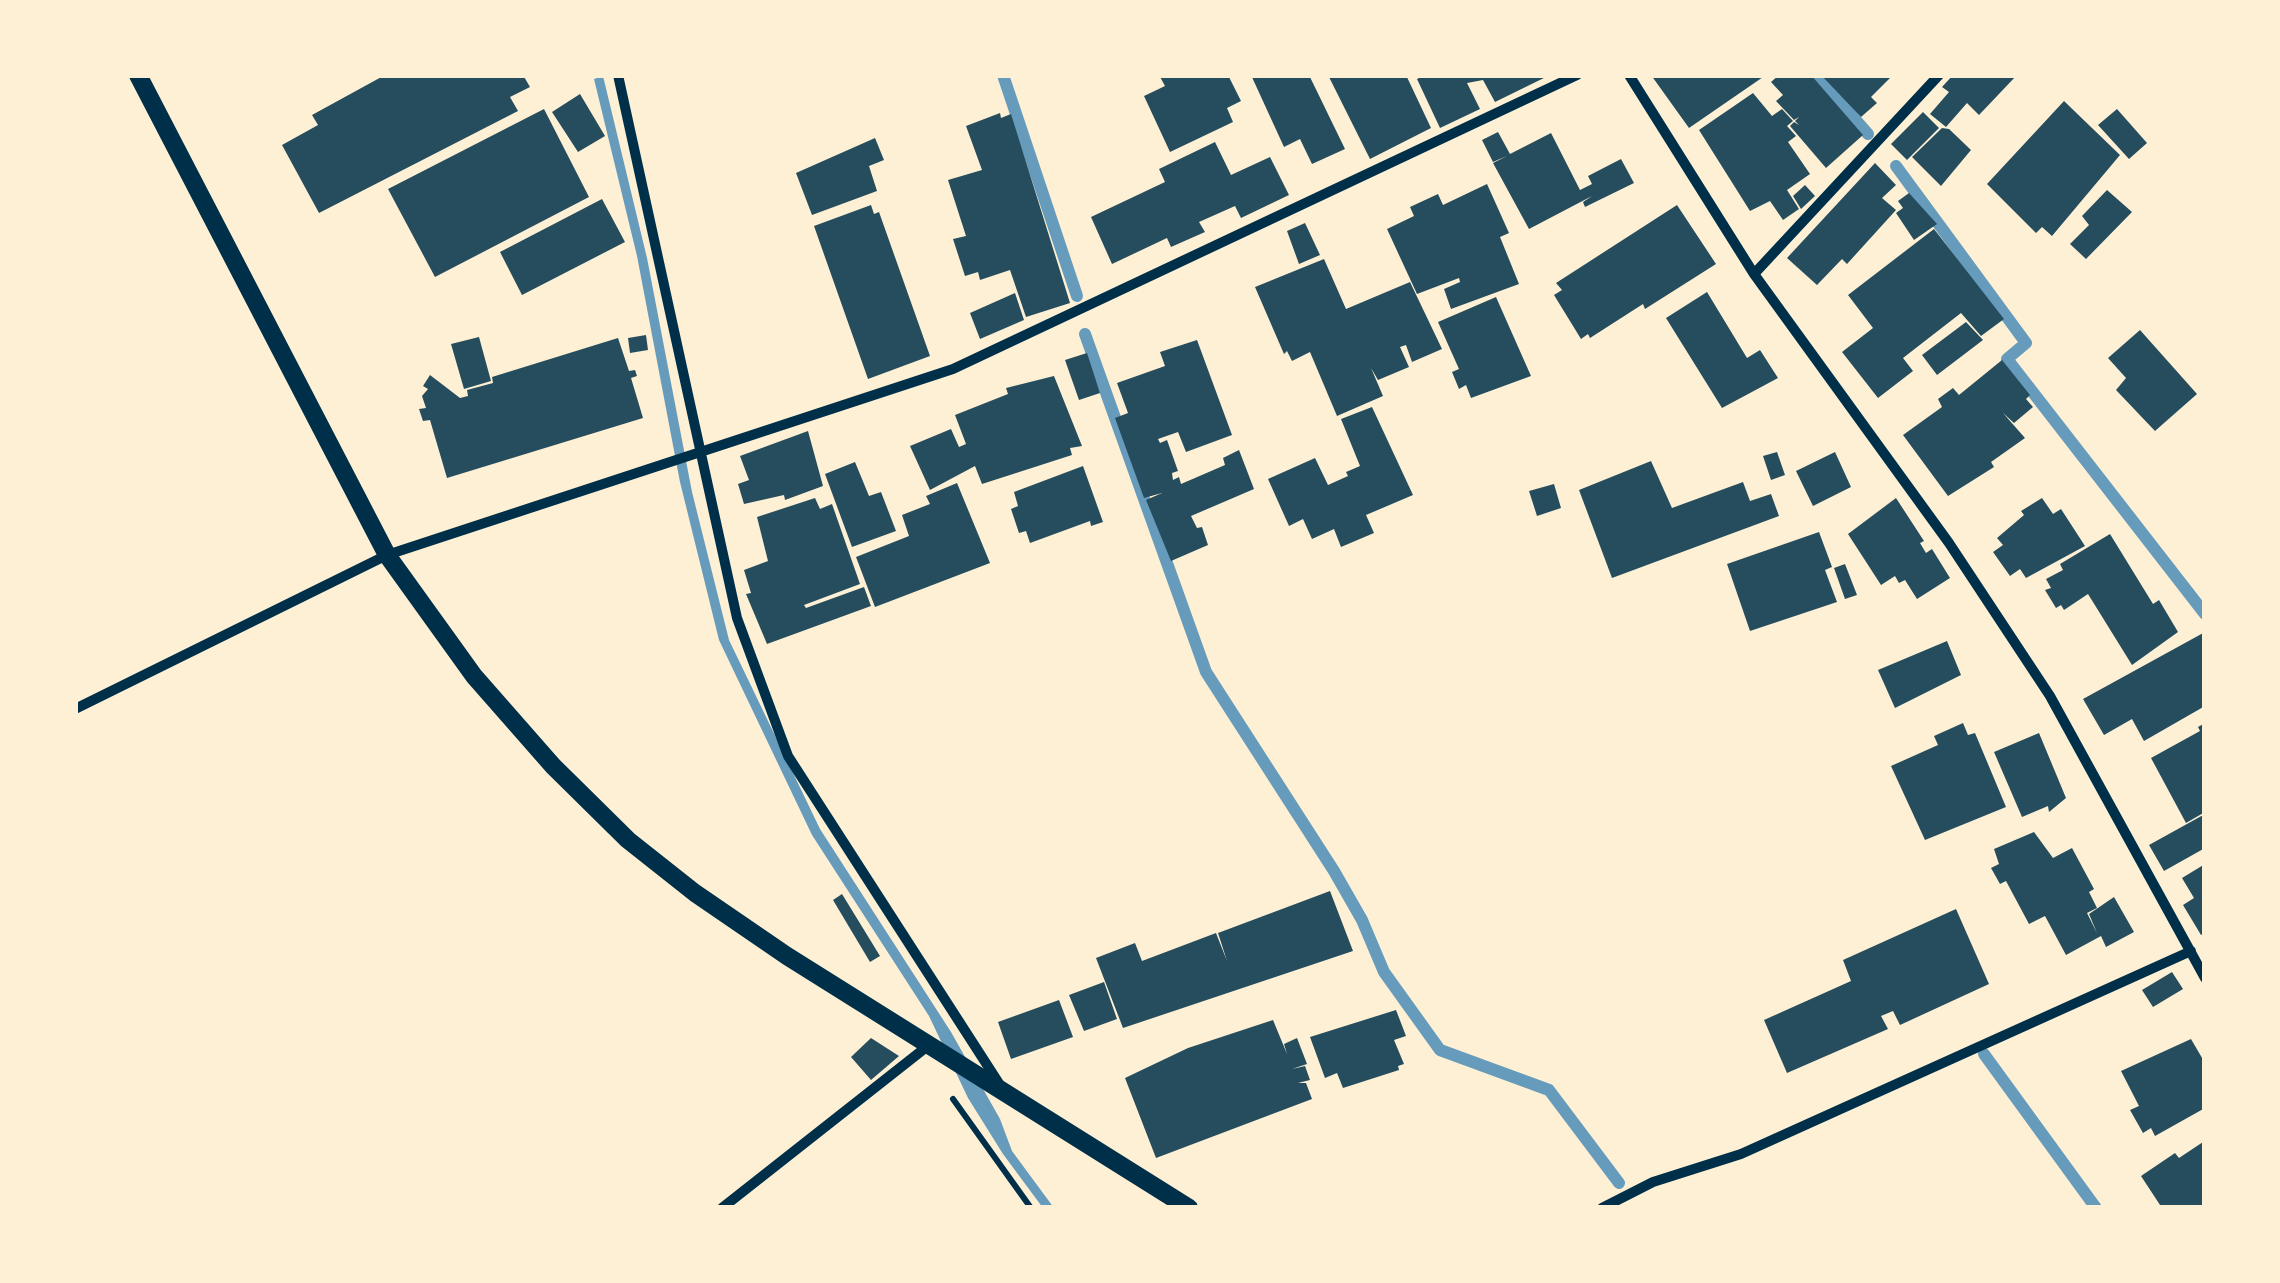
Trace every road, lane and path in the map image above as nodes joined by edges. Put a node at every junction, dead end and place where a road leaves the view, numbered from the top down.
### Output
1 (138, 75) edge
2 (618, 75) edge
3 (1577, 75) edge
4 (1629, 75) edge
5 (1938, 75) edge
6 (1754, 274) junction
7 (698, 451) junction
8 (387, 555) junction
9 (75, 709) edge
10 (2191, 950) junction
11 (2201, 960) edge
12 (2205, 978) edge
13 (934, 1047) junction
14 (1000, 1086) junction
15 (722, 1208) edge
16 (1031, 1208) edge
17 (1189, 1208) edge
18 (1602, 1208) edge

1 - 8 street
2 - 7 street
3 - 7 street
4 - 6 street
5 - 6 street
6 - 10 street
7 - 8 street
7 - 14 street
8 - 9 street
8 - 13 street
10 - 11 street
10 - 18 street
11 - 12 street
13 - 14 street
13 - 15 street
13 - 16 path
14 - 17 street

